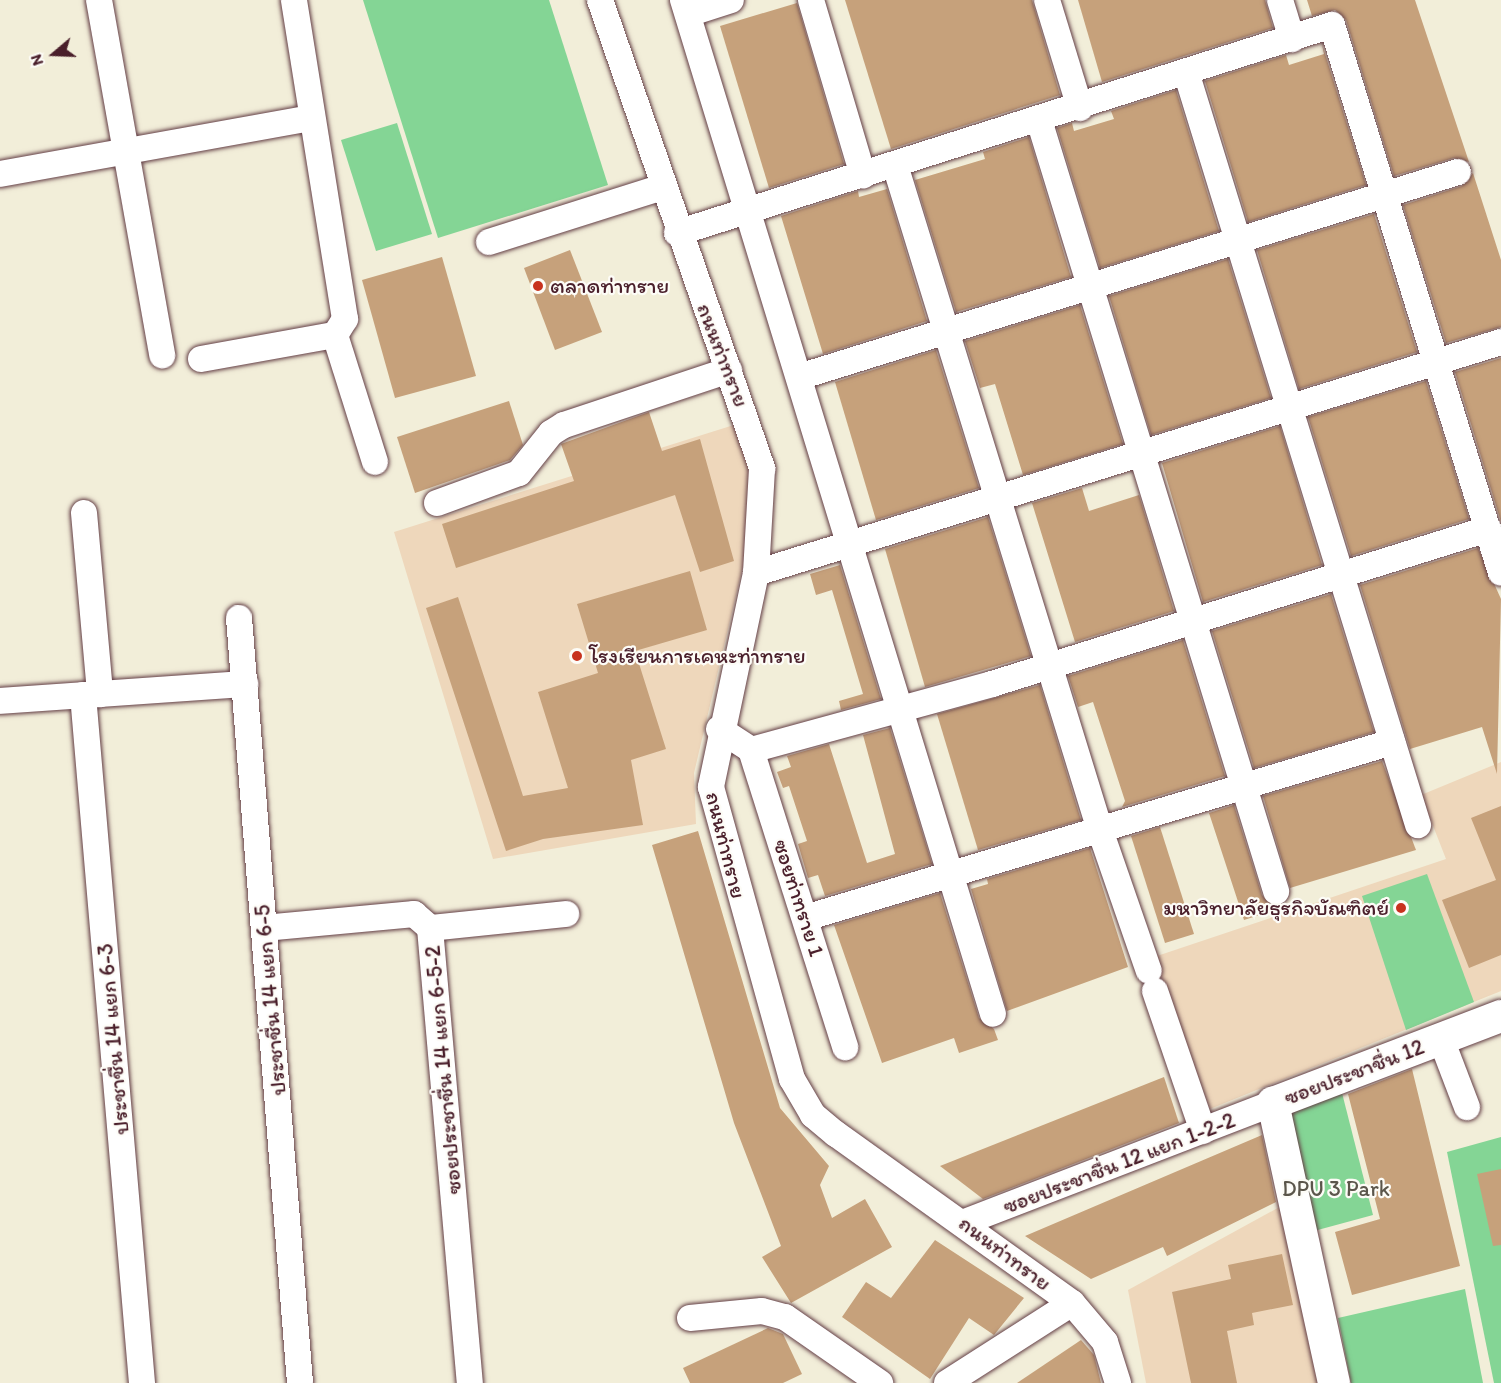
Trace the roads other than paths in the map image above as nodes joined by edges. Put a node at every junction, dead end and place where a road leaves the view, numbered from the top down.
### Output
1 (99, 0) edge
2 (294, 0) edge
3 (600, 0) edge
4 (731, 0) edge
5 (811, 0) edge
6 (1047, 0) edge
7 (1280, 0) edge
8 (686, 7) edge
9 (1292, 39) junction
10 (1187, 75) junction
11 (1080, 108) junction
12 (312, 118) junction
13 (1039, 120) junction
14 (126, 150) junction
15 (895, 165) junction
16 (1458, 172) dead end
17 (0, 174) edge
18 (862, 175) junction
19 (662, 187) junction
20 (1387, 196) junction
21 (748, 211) junction
22 (677, 233) junction
23 (1241, 240) junction
24 (489, 242) dead end
25 (1093, 284) junction
26 (340, 327) junction
27 (945, 331) junction
28 (1501, 342) edge
29 (162, 355) dead end
30 (201, 359) dead end
31 (1437, 362) junction
32 (729, 370) junction
33 (799, 377) junction
34 (1292, 409) junction
35 (1144, 451) junction
36 (375, 462) dead end
37 (997, 498) junction
38 (437, 503) dead end
39 (84, 513) dead end
40 (1488, 529) junction
41 (851, 544) junction
42 (756, 573) junction
43 (1501, 573) edge
44 (1343, 574) junction
45 (239, 618) dead end
46 (1194, 618) junction
47 (1050, 665) junction
48 (245, 684) junction
49 (91, 694) junction
50 (0, 701) edge
51 (902, 709) junction
52 (719, 729) junction
53 (1392, 742) junction
54 (752, 750) junction
55 (1244, 785) junction
56 (1418, 825) dead end
57 (1099, 827) junction
58 (951, 872) junction
59 (1276, 891) dead end
60 (566, 914) dead end
61 (805, 918) junction
62 (264, 928) junction
63 (430, 928) junction
64 (993, 1014) dead end
65 (1501, 1016) edge
66 (1441, 1040) junction
67 (845, 1047) dead end
68 (1273, 1103) junction
69 (1467, 1107) dead end
70 (1203, 1131) junction
71 (965, 1222) junction
72 (1072, 1303) junction
73 (690, 1318) dead end
74 (142, 1383) edge
75 (300, 1383) edge
76 (470, 1383) edge
77 (880, 1383) edge
78 (947, 1383) edge
79 (1118, 1383) edge
80 (1334, 1383) edge

1 - 14 street
2 - 12 street
3 - 19 street, ถนนท่าทราย
4 - 8 street
5 - 18 street
6 - 11 street
7 - 9 street
8 - 21 street
9 - 10 street
9 - 20 street
10 - 11 street
10 - 23 street
11 - 13 street
12 - 14 street
12 - 26 street
13 - 15 street
13 - 25 street
14 - 17 street
14 - 29 street
15 - 18 street
15 - 27 street
16 - 20 street
18 - 21 street
19 - 22 street, ถนนท่าทราย
19 - 24 street
20 - 23 street
20 - 31 street
21 - 22 street
21 - 33 street
22 - 32 street, ถนนท่าทราย
23 - 25 street
23 - 34 street
25 - 27 street
25 - 35 street
26 - 30 street
26 - 36 street
27 - 33 street
27 - 37 street
28 - 31 street
31 - 34 street
31 - 40 street
32 - 38 street
32 - 42 street, ถนนท่าทราย
33 - 41 street
34 - 35 street
34 - 44 street
35 - 37 street
35 - 46 street
37 - 41 street
37 - 47 street
39 - 49 street, ประชาชื่น 14 แยก 6-3
40 - 43 street
40 - 44 street
41 - 42 street
41 - 51 street
42 - 52 street, ถนนท่าทราย
44 - 46 street
44 - 53 street
45 - 48 street, ประชาชื่น 14 แยก 6-5
46 - 47 street
46 - 55 street
47 - 51 street
47 - 57 street
48 - 49 street
48 - 62 street, ประชาชื่น 14 แยก 6-5
49 - 50 street
49 - 74 street, ประชาชื่น 14 แยก 6-3
51 - 54 street
51 - 58 street
52 - 54 street
52 - 71 street, ถนนท่าทราย
53 - 55 street
53 - 56 street
54 - 61 street, ซอยท่าทราย 1
55 - 57 street
55 - 59 street
57 - 58 street
57 - 70 street
58 - 61 street
58 - 64 street
60 - 63 street
61 - 67 street, ซอยท่าทราย 1
62 - 63 street, ซอยประชาชื่น 14 แยก 6-5-2
62 - 75 street, ประชาชื่น 14 แยก 6-5
63 - 76 street, ซอยประชาชื่น 14 แยก 6-5-2
65 - 66 main road, ซอยประชาชื่น 12
66 - 68 main road, ซอยประชาชื่น 12
66 - 69 street
68 - 70 street, ซอยประชาชื่น 12 แยก 1-2-2
68 - 80 main road, ซอยประชาชื่น 12
70 - 71 street, ซอยประชาชื่น 12 แยก 1-2-2
71 - 72 street, ถนนท่าทราย
72 - 78 street
72 - 79 street, ถนนท่าทราย
73 - 77 street

